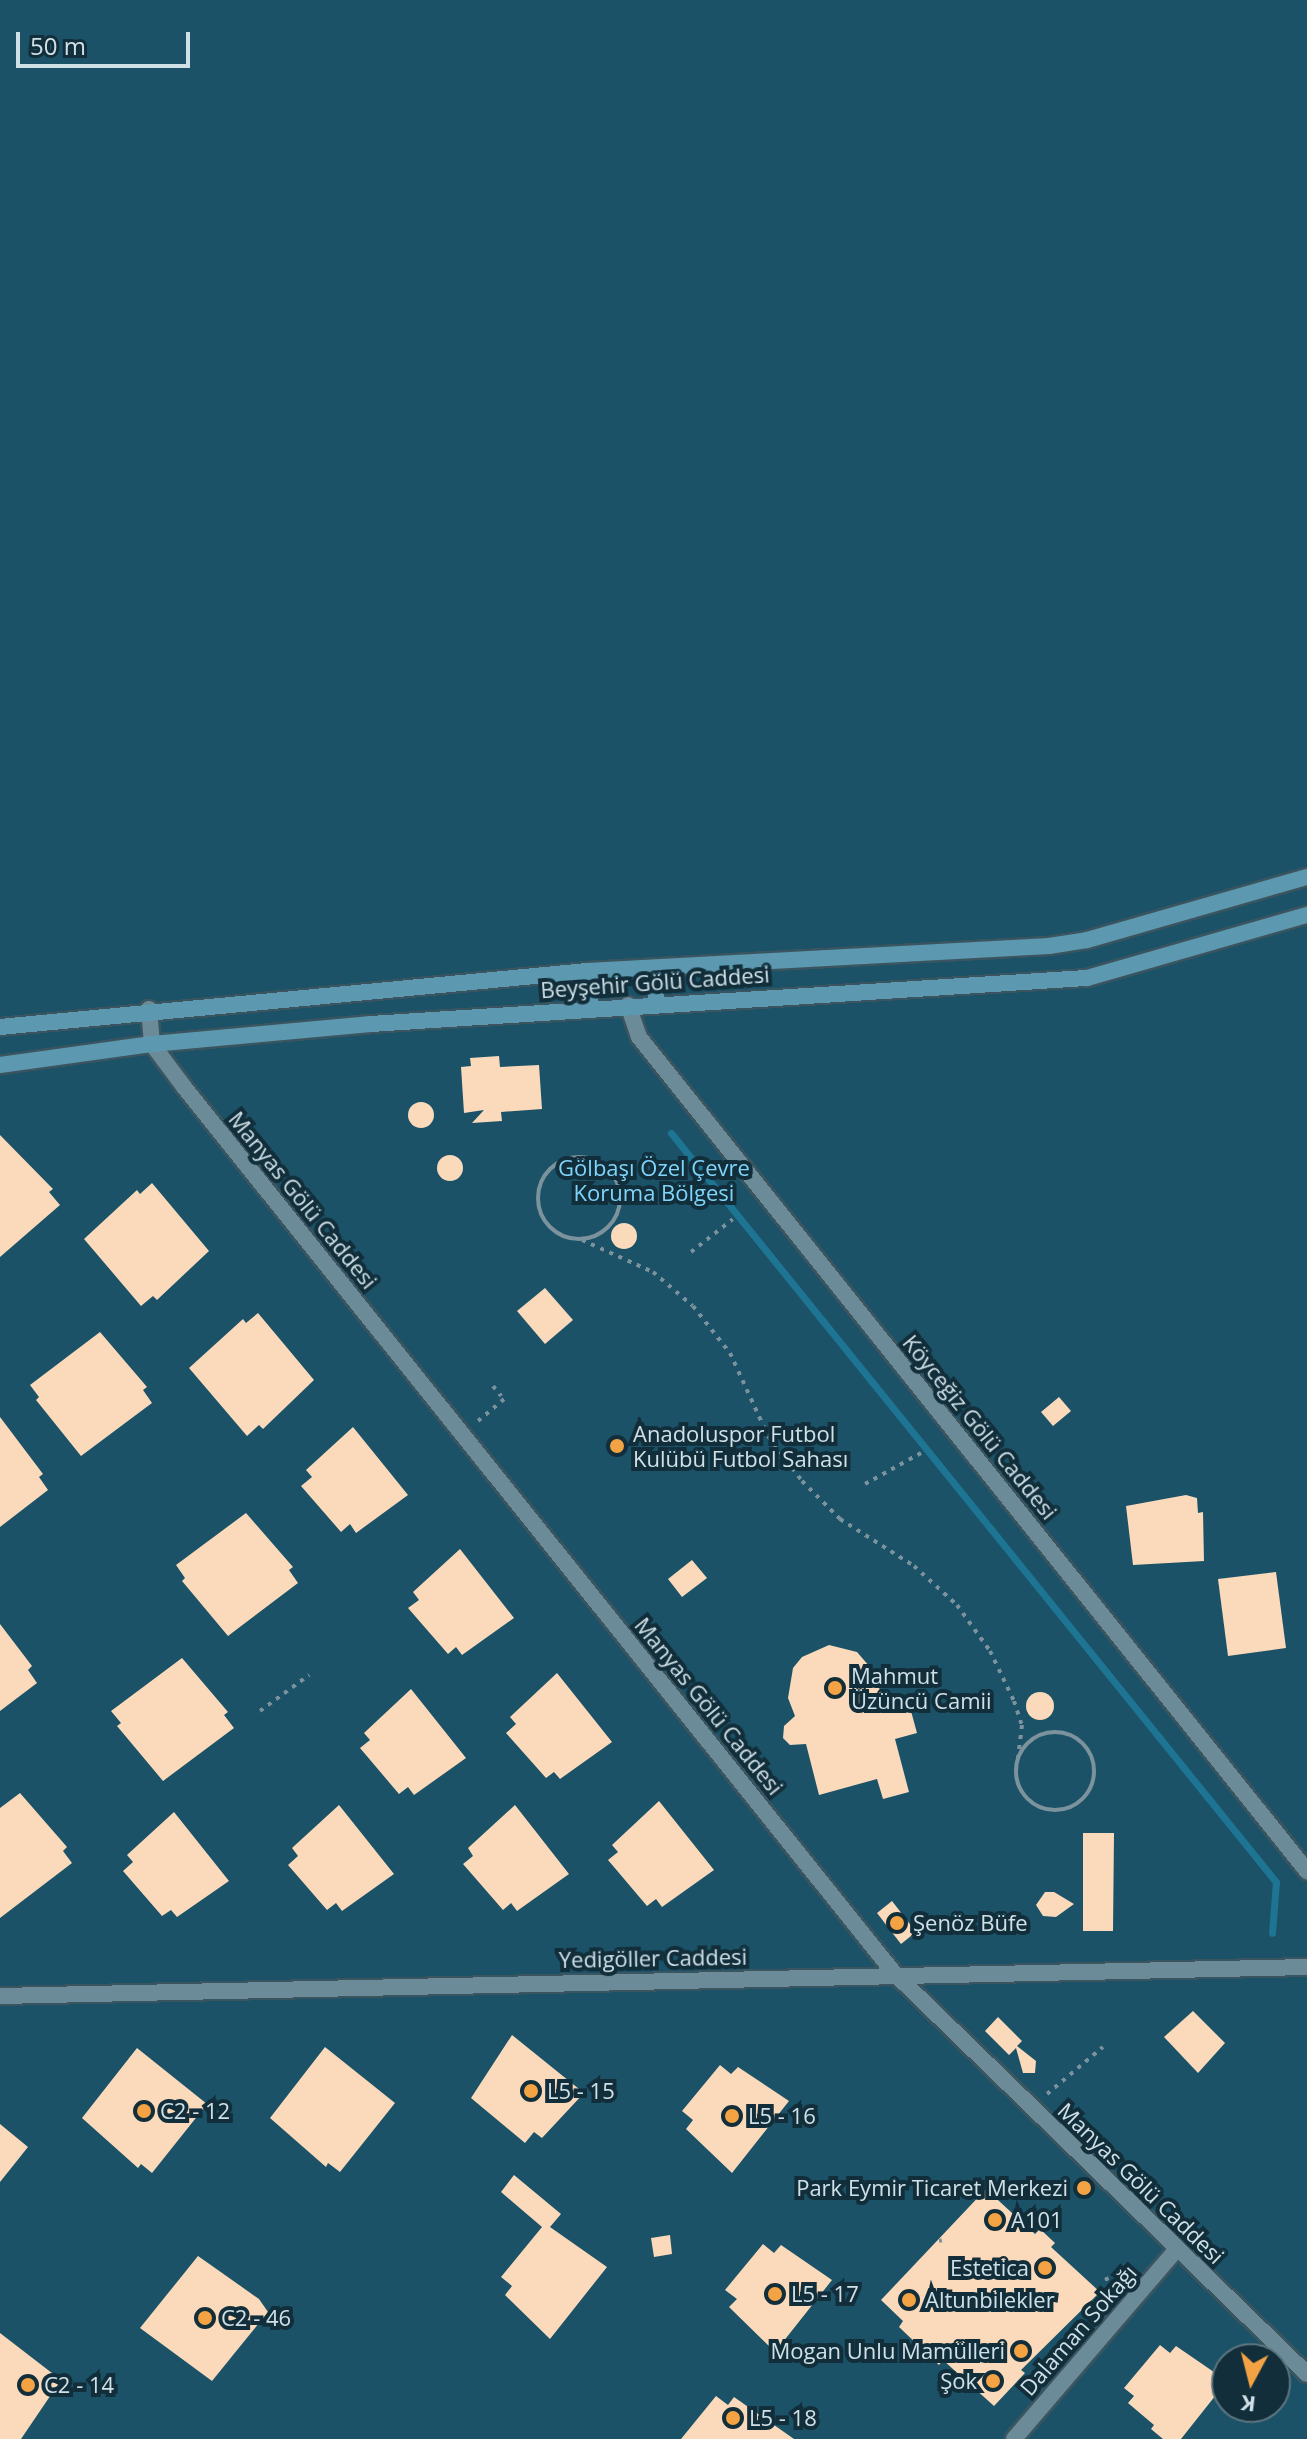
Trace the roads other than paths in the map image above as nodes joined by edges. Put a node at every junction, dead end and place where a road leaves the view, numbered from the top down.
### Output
1 (1307, 877) edge
2 (1307, 915) edge
3 (655, 968) junction
4 (587, 971) junction
5 (656, 1003) junction
6 (628, 1005) junction
7 (591, 1007) junction
8 (149, 1009) junction
9 (0, 1027) edge
10 (152, 1044) junction
11 (0, 1065) edge
12 (1307, 1871) edge
13 (1307, 1967) edge
14 (895, 1974) junction
15 (0, 1996) edge
16 (1177, 2249) junction
17 (1307, 2374) edge
18 (1014, 2439) edge

1 - 3 main road
2 - 5 main road, Beyşehir Gölü Caddesi
3 - 4 main road
3 - 5 main road
4 - 7 main road
4 - 8 main road
5 - 6 main road, Beyşehir Gölü Caddesi
6 - 7 main road, Beyşehir Gölü Caddesi
6 - 12 street, Köyceğiz Gölü Caddesi
7 - 10 main road, Beyşehir Gölü Caddesi
8 - 9 main road
8 - 10 street
10 - 11 main road, Beyşehir Gölü Caddesi
10 - 14 street, Manyas Gölü Caddesi
13 - 14 street, Yedigöller Caddesi
14 - 15 street, Yedigöller Caddesi
14 - 16 street, Manyas Gölü Caddesi
16 - 17 street, Manyas Gölü Caddesi
16 - 18 street, Dalaman Sokağı

